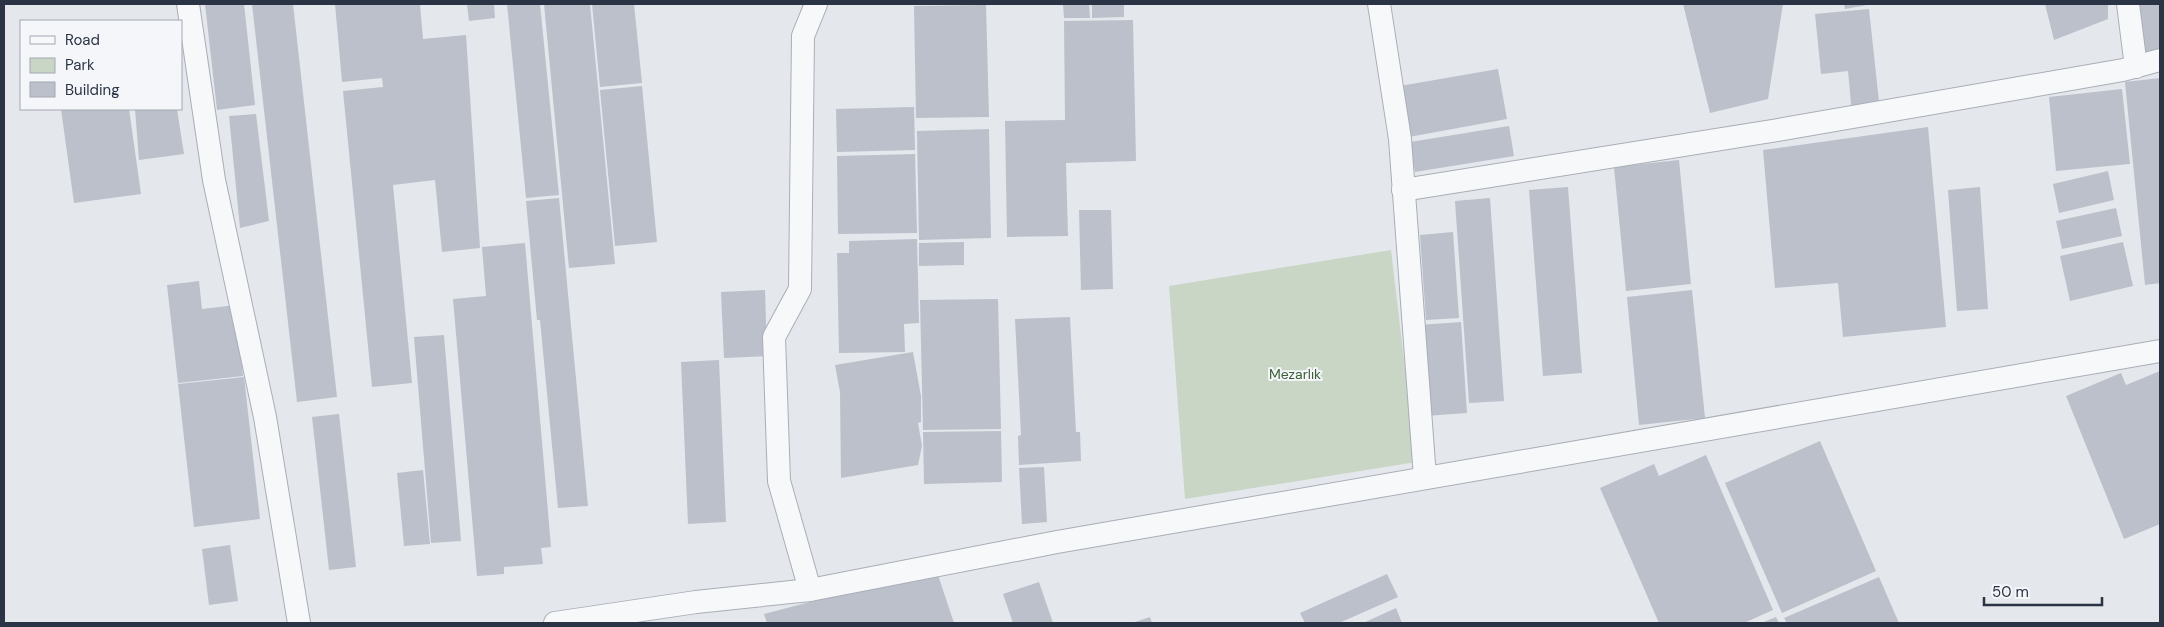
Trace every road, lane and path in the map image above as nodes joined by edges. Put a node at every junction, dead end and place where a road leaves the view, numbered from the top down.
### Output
1 (188, 4) edge
2 (816, 4) edge
3 (1379, 4) edge
4 (2128, 4) edge
5 (2160, 60) edge
6 (2136, 66) junction
7 (1403, 190) junction
8 (2160, 351) edge
9 (1425, 478) junction
10 (810, 590) junction
11 (299, 623) edge
12 (555, 623) edge

1 - 11 street
2 - 10 street
3 - 7 street
4 - 6 street
5 - 6 street
6 - 7 street
7 - 9 street
8 - 9 street
9 - 10 street
10 - 12 street

